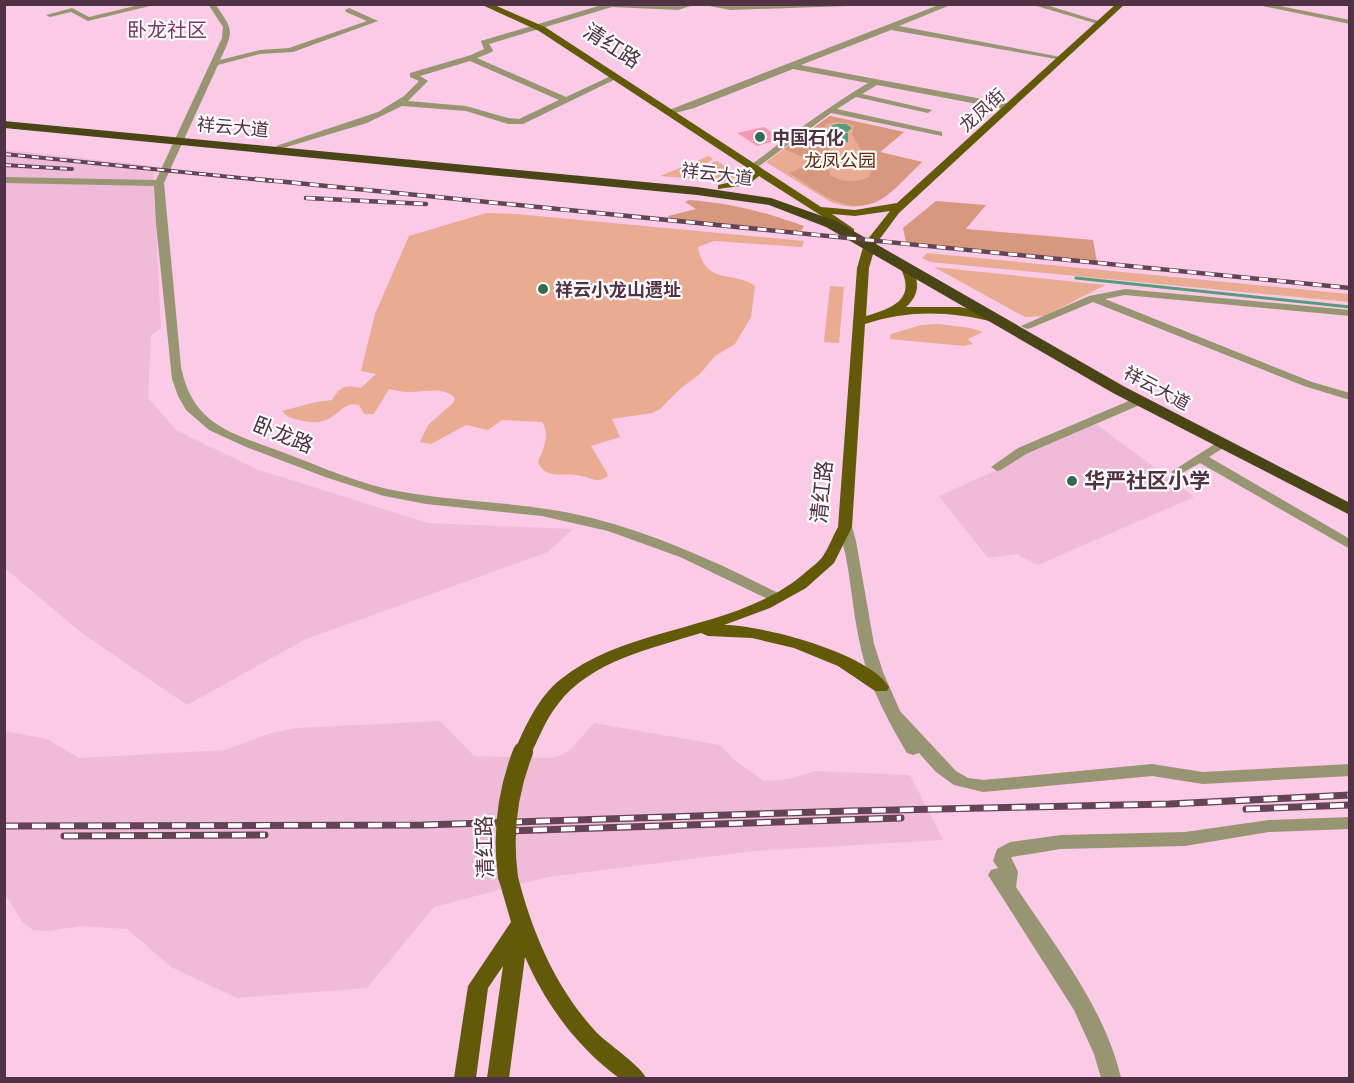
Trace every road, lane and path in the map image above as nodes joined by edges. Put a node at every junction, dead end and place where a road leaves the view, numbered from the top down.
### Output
1 (155, 4) edge
2 (211, 4) edge
3 (484, 4) edge
4 (694, 4) edge
5 (702, 4) edge
6 (901, 4) edge
7 (942, 4) edge
8 (1033, 4) edge
9 (1122, 4) edge
10 (1256, 4) edge
11 (614, 5) edge
12 (889, 5) edge
13 (349, 10) dead end
14 (50, 15) dead end
15 (1350, 22) edge
16 (1101, 23) junction
17 (537, 27) junction
18 (889, 27) junction
19 (470, 58) junction
20 (1062, 58) junction
21 (216, 63) junction
22 (791, 66) junction
23 (616, 78) junction
24 (875, 82) junction
25 (852, 94) junction
26 (565, 100) junction
27 (399, 103) junction
28 (1009, 107) junction
29 (829, 110) junction
30 (928, 110) dead end
31 (668, 112) junction
32 (4, 118) edge
33 (4, 124) edge
34 (939, 134) dead end
35 (180, 139) junction
36 (280, 146) junction
37 (754, 167) junction
38 (4, 180) edge
39 (159, 183) junction
40 (722, 187) junction
41 (900, 206) junction
42 (817, 208) junction
43 (872, 241) junction
44 (906, 267) junction
45 (1093, 298) junction
46 (1350, 313) edge
47 (886, 315) junction
48 (998, 320) junction
49 (860, 322) junction
50 (1027, 326) junction
51 (1350, 397) edge
52 (1138, 401) junction
53 (1221, 444) junction
54 (1200, 458) junction
55 (997, 467) dead end
56 (1177, 472) dead end
57 (1350, 497) edge
58 (1350, 510) edge
59 (845, 526) junction
60 (1350, 545) edge
61 (777, 598) junction
62 (670, 637) junction
63 (881, 687) junction
64 (893, 714) junction
65 (913, 749) dead end
66 (1350, 770) edge
67 (1350, 822) edge
68 (521, 923) junction
69 (465, 1078) edge
70 (498, 1078) edge
71 (635, 1078) edge
72 (1112, 1078) edge

1 - 14 street
2 - 21 street, 卧龙路
3 - 17 main road, 清红路
4 - 11 street
5 - 12 street
6 - 12 street
7 - 18 street
8 - 16 street
9 - 16 main road, 龙凤街
10 - 15 street
11 - 17 street
13 - 21 street
16 - 20 main road, 龙凤街
17 - 19 street
17 - 23 main road, 清红路
18 - 20 street
18 - 22 street
19 - 26 street
19 - 27 street
20 - 28 main road, 龙凤街
21 - 35 street, 卧龙路
22 - 24 street
22 - 31 street
23 - 26 street
23 - 31 main road, 清红路
24 - 25 street
24 - 28 street
25 - 29 street
25 - 30 street
26 - 27 street
27 - 36 street
28 - 41 main road, 龙凤街
29 - 34 street
29 - 37 street
31 - 37 main road, 清红路
32 - 35 highway, 祥云大道
33 - 35 highway, 祥云大道
35 - 36 highway, 祥云大道
35 - 39 street, 卧龙路
35 - 43 highway, 祥云大道
36 - 40 highway, 祥云大道
37 - 40 main road
37 - 42 main road, 清红路
38 - 39 street
39 - 61 street, 卧龙路
40 - 42 highway, 祥云大道
41 - 42 main road
41 - 43 main road, 龙凤街
42 - 43 highway, 祥云大道
43 - 44 highway, 祥云大道
43 - 49 main road, 清红路
43 - 50 highway, 祥云大道
44 - 47 main road
44 - 48 highway, 祥云大道
45 - 46 street
45 - 50 street
45 - 51 street
47 - 48 main road
47 - 49 main road
48 - 52 highway, 祥云大道
49 - 59 main road, 清红路
50 - 57 highway, 祥云大道
52 - 53 highway, 祥云大道
52 - 55 street
53 - 54 street
53 - 58 highway, 祥云大道
54 - 56 street
54 - 60 street
59 - 61 main road, 清红路
59 - 63 street
61 - 62 main road, 清红路
62 - 63 main road
62 - 68 main road, 清红路, bridge
63 - 64 street
64 - 65 street
64 - 66 street
67 - 72 street
68 - 69 main road
68 - 70 main road
68 - 71 main road, 清红路

